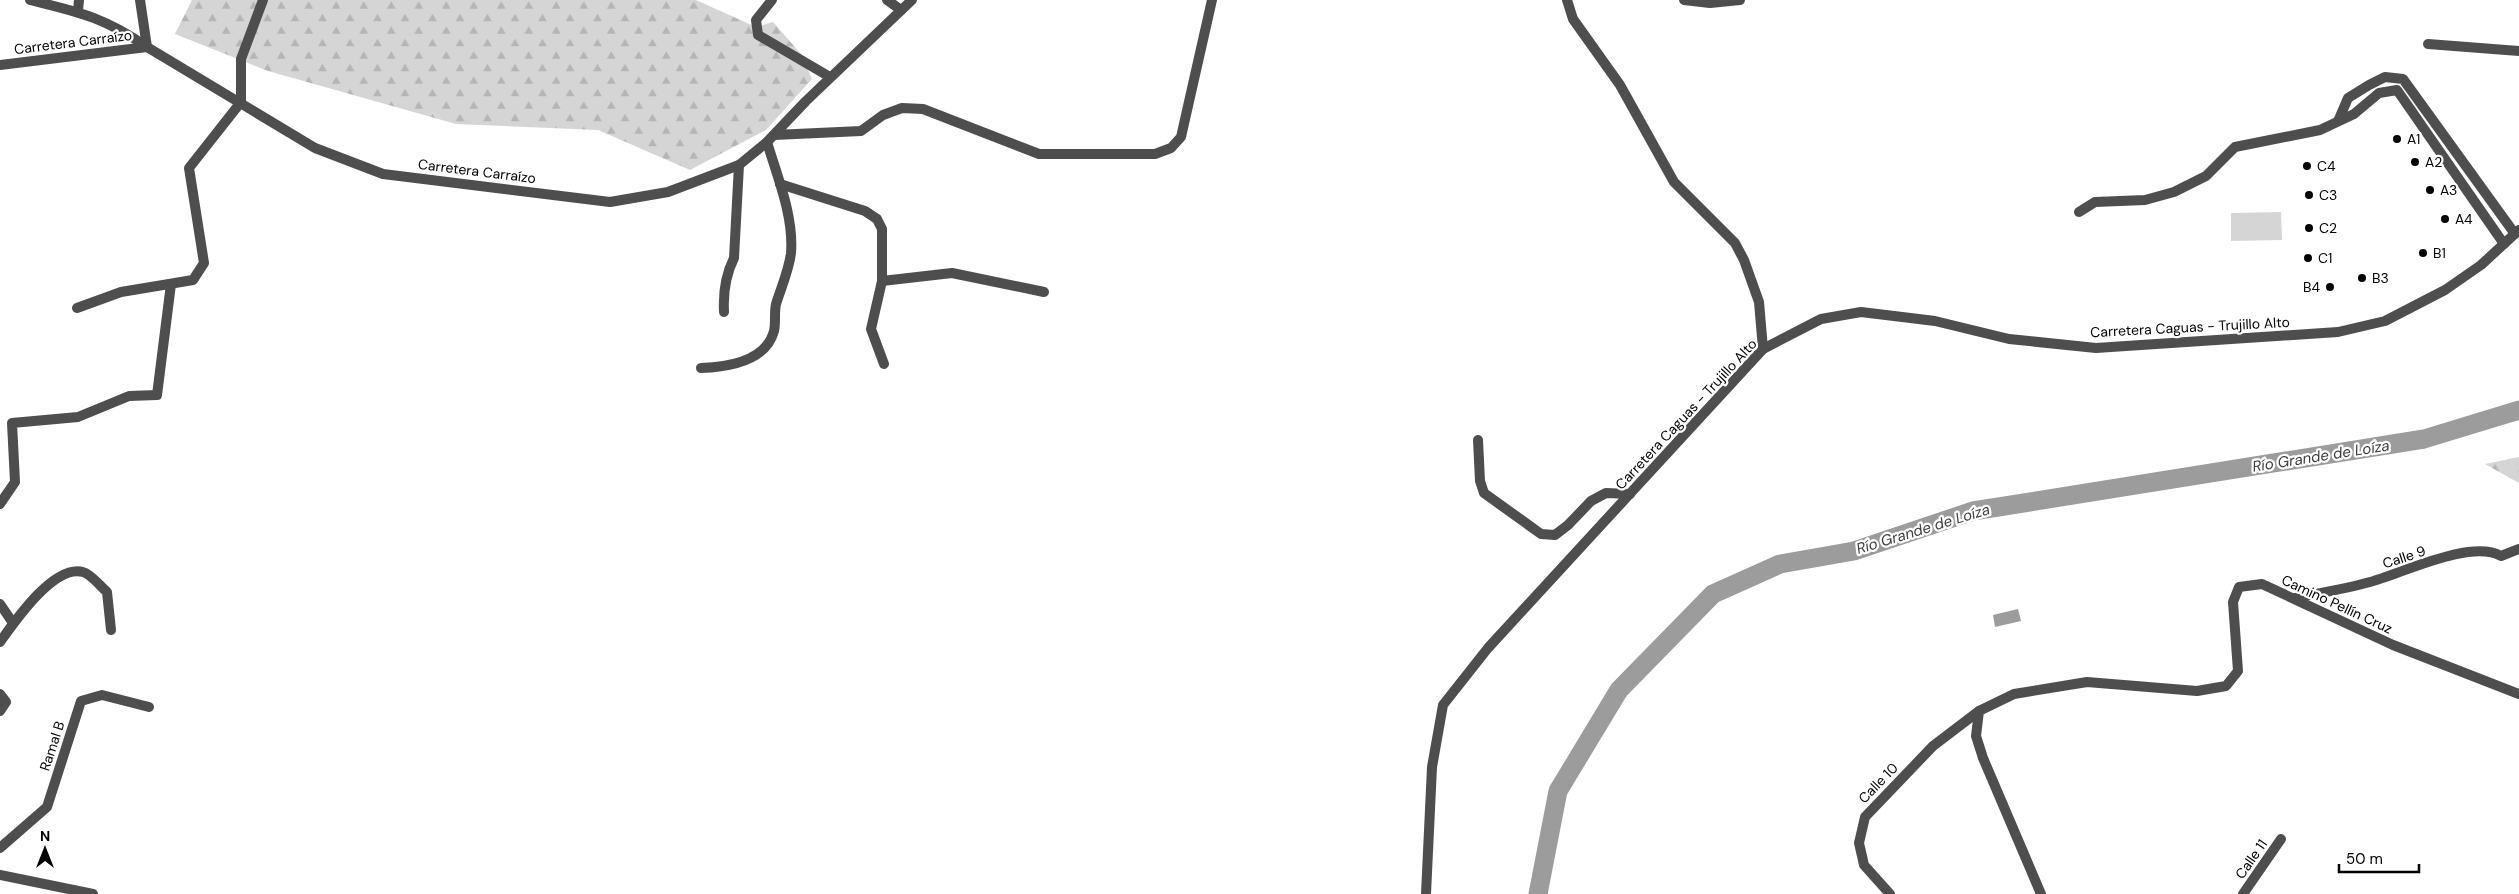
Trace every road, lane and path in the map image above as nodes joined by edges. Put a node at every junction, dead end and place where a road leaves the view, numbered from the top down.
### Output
1 (30, 0) edge
2 (79, 0) edge
3 (140, 0) edge
4 (263, 0) edge
5 (772, 0) edge
6 (887, 0) edge
7 (912, 0) edge
8 (1212, 0) edge
9 (1567, 0) edge
10 (1684, 0) edge
11 (1740, 0) edge
12 (901, 10) junction
13 (78, 11) junction
14 (2428, 44) dead end
15 (147, 47) junction
16 (2519, 51) edge
17 (0, 65) edge
18 (830, 77) junction
19 (241, 102) junction
20 (2339, 119) junction
21 (770, 138) junction
22 (739, 165) junction
23 (780, 184) junction
24 (2079, 212) dead end
25 (2517, 232) edge
26 (2504, 244) junction
27 (882, 281) junction
28 (171, 284) junction
29 (1044, 292) dead end
30 (77, 308) dead end
31 (724, 312) dead end
32 (1763, 349) junction
33 (884, 364) dead end
34 (701, 368) dead end
35 (1478, 440) dead end
36 (1630, 494) junction
37 (0, 504) edge
38 (2519, 549) edge
39 (2295, 598) junction
40 (0, 604) edge
41 (13, 623) junction
42 (112, 630) dead end
43 (0, 642) edge
44 (0, 694) edge
45 (2519, 694) edge
46 (149, 707) dead end
47 (1979, 711) junction
48 (0, 712) edge
49 (2282, 839) dead end
50 (0, 848) edge
51 (0, 876) edge
52 (93, 894) edge
53 (1426, 894) edge
54 (1890, 894) edge
55 (2041, 894) edge
56 (2243, 894) edge

1 - 13 street
2 - 13 street
3 - 15 street
4 - 19 street
5 - 18 street
6 - 12 street
7 - 12 street, Carretera Carraízo
8 - 21 street
9 - 32 street
10 - 11 street
12 - 18 street, Carretera Carraízo
13 - 15 street
14 - 16 street
15 - 17 street, Carretera Carraízo
15 - 19 street, Carretera Carraízo
18 - 21 street, Carretera Carraízo
19 - 22 street, Carretera Carraízo
19 - 28 street
20 - 24 street
20 - 25 street
20 - 26 street
21 - 22 street, Carretera Carraízo
21 - 23 street
22 - 31 street
23 - 27 street
23 - 34 street
25 - 26 street, Carretera Caguas - Trujillo Alto
26 - 32 street, Carretera Caguas - Trujillo Alto
27 - 29 street
27 - 33 street
28 - 30 street
28 - 37 street
32 - 36 street, Carretera Caguas - Trujillo Alto
35 - 36 street
36 - 53 street, Carretera Caguas - Trujillo Alto
38 - 39 street, Calle 9
39 - 45 street, Camino Pellín Cruz
39 - 47 street, Camino Pellín Cruz
40 - 41 street
41 - 42 street
41 - 43 street
44 - 48 street
46 - 50 street, Ramal B
47 - 54 street, Calle 10
47 - 55 street
49 - 56 street, Calle 11
51 - 52 street

